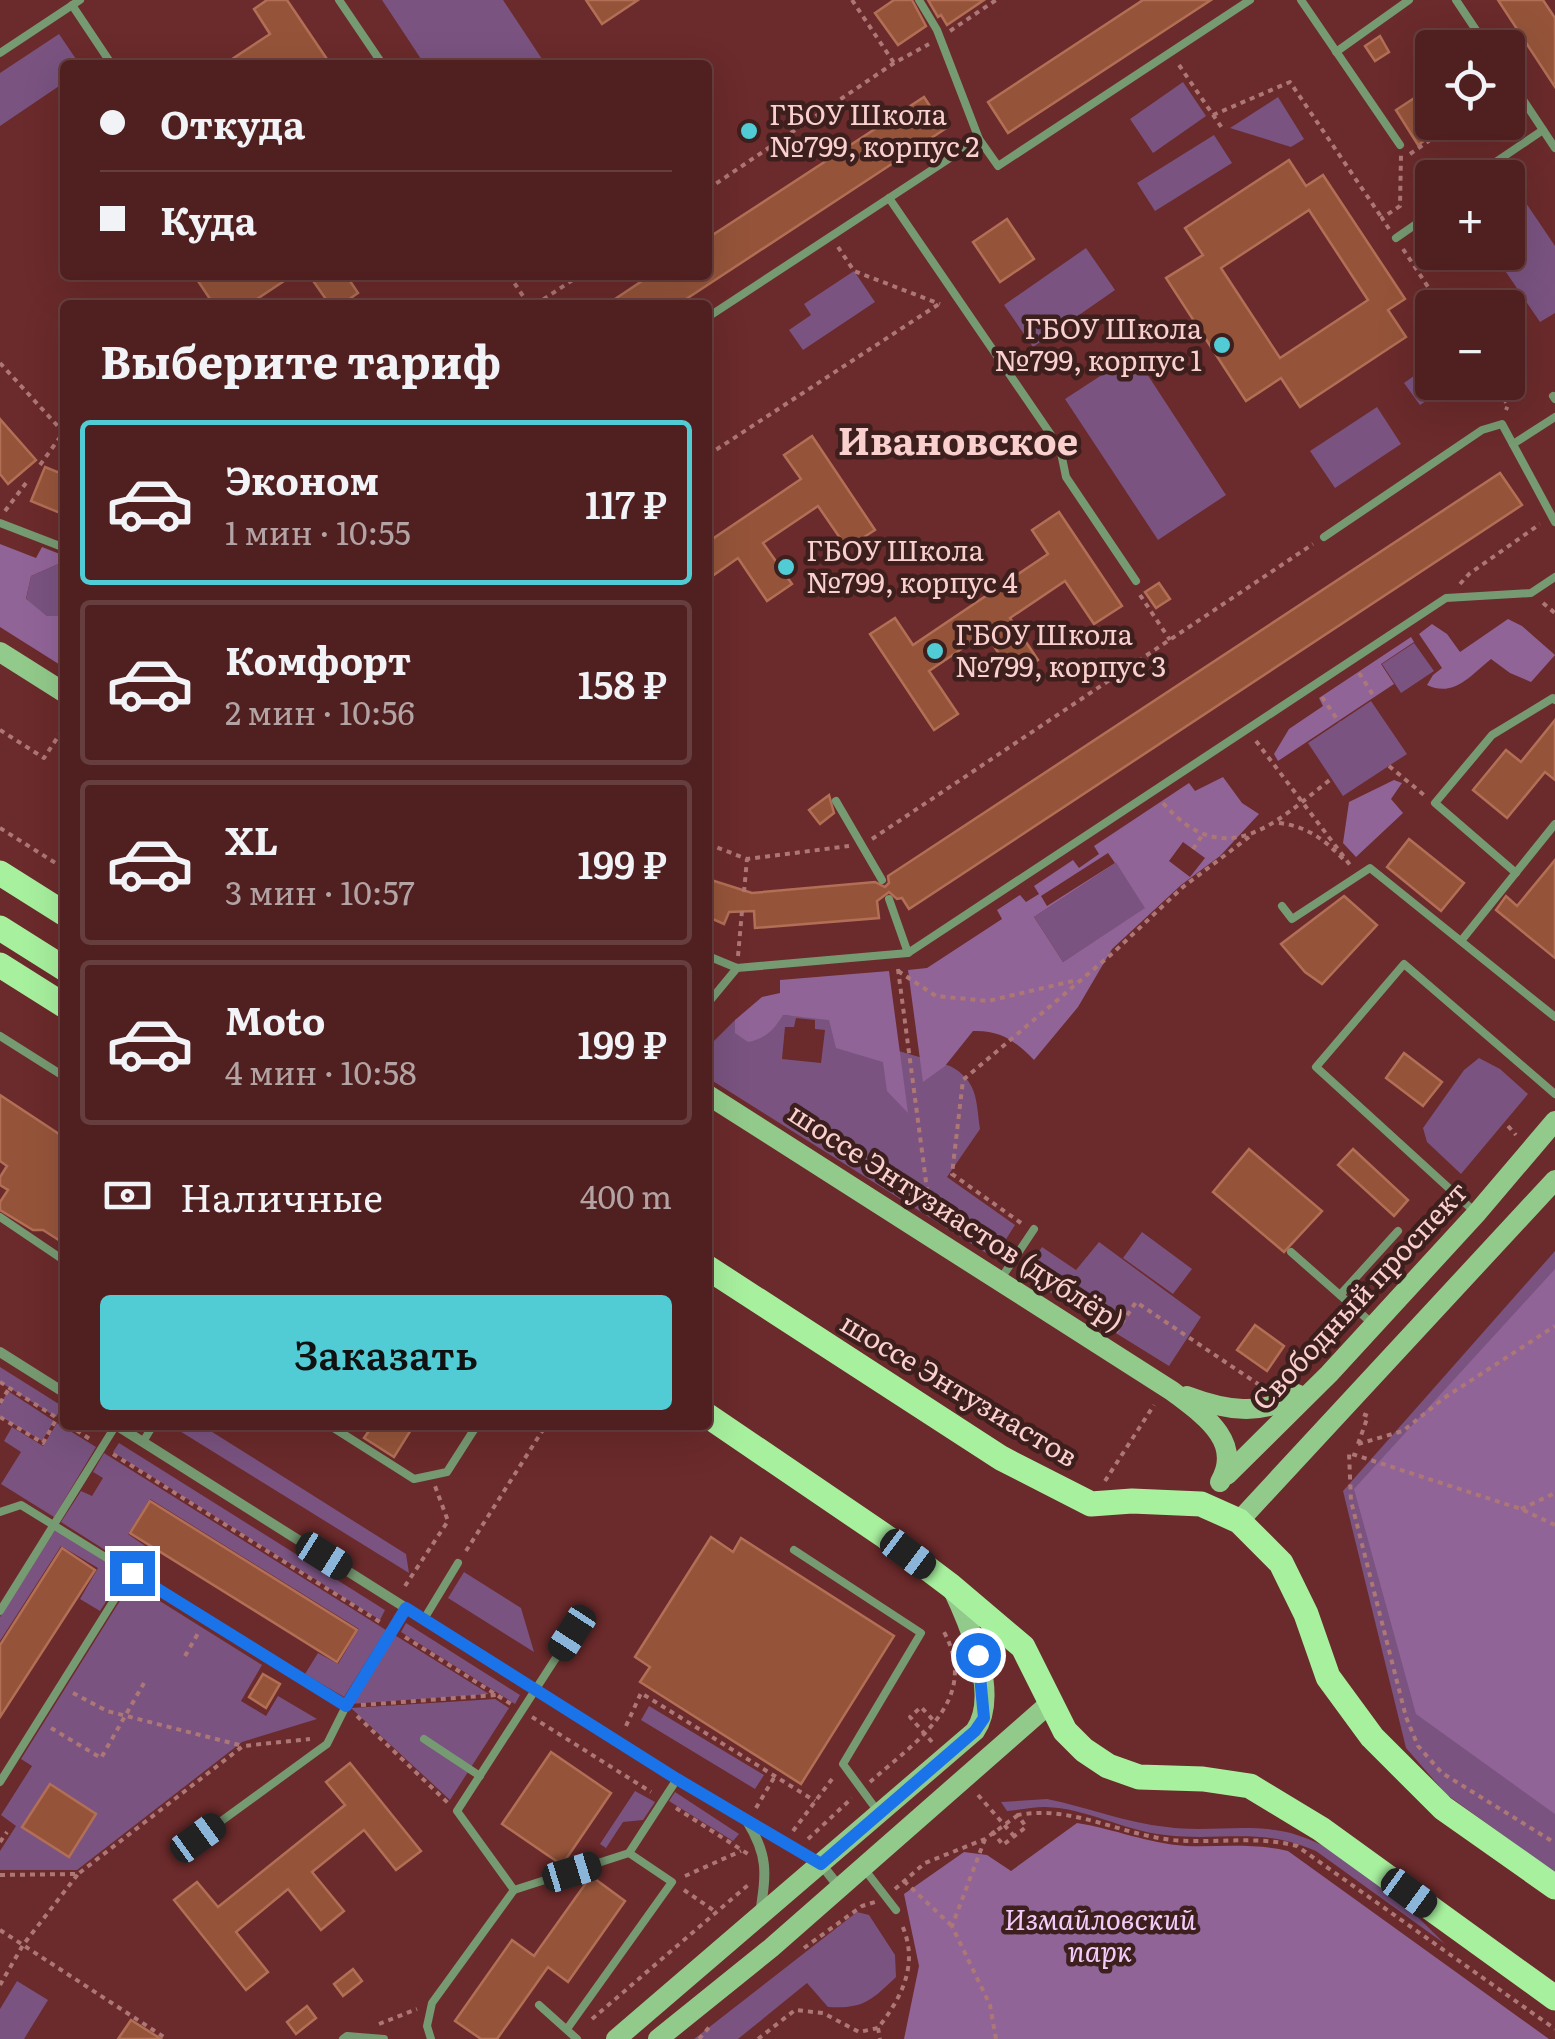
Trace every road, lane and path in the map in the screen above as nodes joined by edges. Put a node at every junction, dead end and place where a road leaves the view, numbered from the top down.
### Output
1 (339, 0) edge
2 (852, 0) edge
3 (919, 0) edge
4 (996, 0) edge
5 (1250, 0) edge
6 (1300, 0) edge
7 (1409, 0) edge
8 (1456, 0) edge
9 (76, 3) edge
10 (1476, 30) edge
11 (940, 38) junction
12 (1171, 52) junction
13 (1336, 52) junction
14 (0, 53) edge
15 (109, 60) edge
16 (379, 60) edge
17 (894, 63) junction
18 (1525, 103) edge
19 (1213, 116) junction
20 (1222, 128) dead end
21 (1543, 130) junction
22 (979, 139) junction
23 (1430, 140) edge
24 (1400, 145) dead end
25 (1555, 148) edge
26 (1402, 160) dead end
27 (1499, 160) edge
28 (712, 186) edge
29 (889, 198) junction
30 (1382, 218) dead end
31 (1415, 225) edge
32 (831, 236) junction
33 (1396, 238) dead end
34 (572, 280) edge
35 (955, 294) junction
36 (540, 300) edge
37 (940, 304) junction
38 (712, 314) edge
39 (0, 363) edge
40 (1505, 400) edge
41 (1555, 417) edge
42 (1502, 424) junction
43 (60, 429) edge
44 (60, 438) edge
45 (1513, 444) junction
46 (712, 452) edge
47 (40, 465) dead end
48 (29, 479) dead end
49 (1553, 520) edge
50 (0, 521) edge
51 (1324, 537) joint
52 (60, 546) edge
53 (1555, 577) edge
54 (1136, 581) joint
55 (1446, 598) junction
56 (1170, 640) junction
57 (0, 652) edge
58 (1351, 661) junction
59 (1314, 685) junction
60 (60, 690) edge
61 (1375, 698) dead end
62 (1554, 698) edge
63 (1339, 722) dead end
64 (0, 730) edge
65 (1248, 730) junction
66 (60, 734) edge
67 (1388, 766) dead end
68 (1331, 779) dead end
69 (1154, 792) junction
70 (836, 801) dead end
71 (1302, 802) junction
72 (1434, 803) junction
73 (1276, 823) junction
74 (1555, 824) edge
75 (0, 828) edge
76 (1203, 834) junction
77 (1249, 838) junction
78 (864, 844) junction
79 (712, 845) edge
80 (1193, 849) dead end
81 (747, 858) junction
82 (60, 866) edge
83 (0, 873) edge
84 (1516, 873) junction
85 (882, 880) dead end
86 (744, 892) dead end
87 (889, 900) dead end
88 (1282, 906) dead end
89 (60, 911) edge
90 (742, 911) dead end
91 (0, 928) edge
92 (1461, 941) junction
93 (908, 953) junction
94 (896, 954) junction
95 (712, 958) edge
96 (0, 966) edge
97 (60, 966) edge
98 (737, 968) junction
99 (898, 971) junction
100 (1078, 980) junction
101 (712, 998) edge
102 (60, 1003) edge
103 (1555, 1017) edge
104 (0, 1036) edge
105 (60, 1074) edge
106 (1555, 1094) edge
107 (712, 1098) edge
108 (1555, 1121) edge
109 (1508, 1126) dead end
110 (1520, 1138) dead end
111 (1555, 1180) edge
112 (1476, 1214) junction
113 (0, 1217) edge
114 (932, 1223) dead end
115 (1034, 1230) joint
116 (1398, 1231) dead end
117 (1291, 1252) dead end
118 (60, 1258) edge
119 (712, 1271) edge
120 (1000, 1280) junction
121 (1340, 1295) junction
122 (1374, 1324) junction
123 (1555, 1326) edge
124 (1113, 1336) dead end
125 (0, 1352) edge
126 (1328, 1374) junction
127 (0, 1382) edge
128 (9, 1388) junction
129 (60, 1390) edge
130 (1172, 1390) junction
131 (1271, 1393) dead end
132 (0, 1403) edge
133 (1155, 1404) dead end
134 (1351, 1408) dead end
135 (0, 1417) edge
136 (57, 1418) junction
137 (712, 1419) edge
138 (60, 1420) edge
139 (76, 1430) edge
140 (113, 1430) edge
141 (124, 1430) edge
142 (150, 1430) edge
143 (337, 1430) edge
144 (474, 1430) edge
145 (543, 1430) edge
146 (143, 1442) junction
147 (103, 1447) junction
148 (431, 1475) junction
149 (1220, 1482) junction
150 (1100, 1490) dead end
151 (1555, 1494) edge
152 (1202, 1504) junction
153 (1521, 1510) junction
154 (0, 1512) edge
155 (1239, 1521) junction
156 (55, 1525) junction
157 (1555, 1525) edge
158 (794, 1550) dead end
159 (458, 1563) joint
160 (132, 1573) junction
161 (405, 1586) dead end
162 (951, 1586) junction
163 (406, 1608) junction
164 (0, 1610) edge
165 (206, 1619) junction
166 (424, 1619) junction
167 (393, 1630) junction
168 (944, 1632) dead end
169 (572, 1633) dead end
170 (184, 1656) dead end
171 (144, 1682) dead end
172 (60, 1686) junction
173 (536, 1690) junction
174 (496, 1695) junction
175 (1049, 1704) junction
176 (346, 1706) junction
177 (522, 1711) junction
178 (126, 1716) junction
179 (910, 1717) dead end
180 (38, 1721) junction
181 (936, 1722) junction
182 (626, 1726) dead end
183 (330, 1737) junction
184 (424, 1739) dead end
185 (244, 1746) junction
186 (842, 1764) junction
187 (480, 1776) junction
188 (775, 1776) junction
189 (677, 1779) junction
190 (0, 1782) edge
191 (862, 1790) junction
192 (664, 1800) junction
193 (816, 1802) junction
194 (756, 1808) dead end
195 (458, 1811) junction
196 (880, 1814) junction
197 (1018, 1815) junction
198 (746, 1820) junction
199 (793, 1831) dead end
200 (992, 1831) junction
201 (7, 1832) dead end
202 (198, 1838) dead end
203 (985, 1838) junction
204 (808, 1839) dead end
205 (0, 1842) edge
206 (1555, 1844) edge
207 (742, 1851) junction
208 (629, 1854) junction
209 (754, 1861) dead end
210 (821, 1864) junction
211 (864, 1868) junction
212 (0, 1874) edge
213 (78, 1874) junction
214 (759, 1875) dead end
215 (903, 1880) junction
216 (672, 1882) junction
217 (1555, 1887) edge
218 (841, 1888) junction
219 (514, 1890) junction
220 (886, 1898) junction
221 (896, 1910) joint
222 (716, 1912) junction
223 (760, 1914) junction
224 (952, 1926) junction
225 (0, 1930) edge
226 (23, 1945) junction
227 (800, 1951) dead end
228 (0, 1985) edge
229 (1555, 1998) edge
230 (432, 2004) junction
231 (539, 2005) dead end
232 (711, 2025) dead end
233 (878, 2028) junction
234 (1555, 2029) edge
235 (573, 2035) edge
236 (345, 2038) edge
237 (167, 2039) edge
238 (384, 2039) edge
239 (430, 2039) edge
240 (616, 2039) edge
241 (658, 2039) edge
242 (698, 2039) edge
243 (758, 2039) edge
244 (880, 2039) edge
245 (996, 2039) edge

1 - 16 lane
2 - 17 path
3 - 11 lane
4 - 11 path
5 - 12 lane
6 - 13 lane
7 - 13 lane
8 - 10 lane
9 - 14 lane
9 - 15 lane
11 - 17 path
11 - 22 lane
12 - 19 path
12 - 22 lane
13 - 24 lane
17 - 28 path
18 - 21 lane
19 - 20 path
19 - 30 path
21 - 25 lane
21 - 27 lane
22 - 29 lane
23 - 26 path
29 - 32 lane
29 - 35 lane
31 - 33 lane
32 - 37 path
32 - 38 lane
34 - 36 path
35 - 37 path
35 - 54 lane
37 - 46 path
39 - 43 path
40 - 42 path
41 - 45 lane
42 - 45 lane
42 - 51 lane
44 - 47 path
45 - 49 lane
48 - 50 path
49 - 55 path
50 - 52 lane
51 - 56 path
53 - 55 lane
54 - 56 path
55 - 58 lane
56 - 78 path
57 - 60 main road
58 - 59 lane
58 - 61 path
59 - 63 path
59 - 65 lane
62 - 72 lane
64 - 66 path
65 - 69 lane
65 - 71 path
67 - 72 path
68 - 71 path
69 - 76 path
69 - 93 lane
70 - 78 lane
71 - 73 path
71 - 73 path
72 - 84 lane
73 - 77 path
74 - 84 lane
75 - 82 path
76 - 77 path
76 - 80 path
77 - 100 path
78 - 81 path
78 - 85 lane
79 - 81 path
81 - 86 path
83 - 89 main road
84 - 92 lane
87 - 93 lane
88 - 92 lane
90 - 98 path
91 - 97 main road
92 - 103 lane
93 - 94 lane
94 - 98 lane
94 - 99 path
95 - 98 lane
96 - 102 main road
98 - 101 lane
99 - 100 path
99 - 114 path
100 - 115 path
104 - 105 lane
106 - 112 lane
107 - 120 main road, шоссе Энтузиастов (дублёр)
108 - 112 main road, Свободный проспект
109 - 110 path
111 - 155 main road
112 - 122 main road, Свободный проспект
113 - 118 lane
115 - 120 lane
116 - 121 lane
117 - 121 lane
119 - 152 main road, шоссе Энтузиастов
120 - 130 main road, шоссе Энтузиастов (дублёр)
121 - 122 lane
122 - 126 main road, Свободный проспект
123 - 134 path
124 - 131 path
125 - 129 street
126 - 130 main road, шоссе Энтузиастов (дублёр)
126 - 149 main road, Свободный проспект
127 - 128 path
128 - 132 path
128 - 136 path
130 - 149 main road, шоссе Энтузиастов (дублёр)
133 - 150 path
135 - 136 path
136 - 138 path
137 - 162 main road
139 - 147 path
140 - 147 lane
141 - 146 street
142 - 146 lane
143 - 148 lane
144 - 148 lane
145 - 159 path
146 - 163 street
147 - 156 lane
147 - 167 path
148 - 161 path
149 - 152 main road, Свободный проспект
151 - 153 path
152 - 155 main road, шоссе Энтузиастов
153 - 157 path
153 - 206 path
154 - 156 lane
155 - 217 main road, шоссе Энтузиастов
156 - 160 lane
156 - 164 lane
158 - 186 lane
159 - 166 lane
160 - 165 lane
160 - 172 lane
162 - 175 main road
162 - 196 main road
163 - 166 street
163 - 167 lane
165 - 170 path
165 - 176 lane
166 - 173 street
167 - 174 path
167 - 176 lane
168 - 181 path
169 - 173 lane
171 - 178 path
172 - 178 path
172 - 180 lane
173 - 177 lane
173 - 189 street
174 - 176 path
174 - 177 path
175 - 211 main road
175 - 229 main road
176 - 183 lane
176 - 195 path
177 - 187 lane
177 - 192 path
178 - 180 path
178 - 185 path
179 - 181 path
180 - 190 lane
181 - 191 path
182 - 188 path
183 - 185 path
183 - 202 lane
184 - 187 lane
185 - 213 path
186 - 191 lane
186 - 193 path
187 - 195 lane
188 - 193 path
188 - 194 path
189 - 192 lane
189 - 198 street
191 - 196 lane
191 - 204 path
192 - 207 path
192 - 208 lane
193 - 199 path
195 - 219 lane
196 - 210 main road
197 - 200 path
197 - 200 path
197 - 234 path
198 - 210 street
198 - 223 street
200 - 203 path
201 - 205 path
203 - 215 path
203 - 224 path
207 - 209 path
207 - 216 path
208 - 216 lane
208 - 219 lane
210 - 218 street
210 - 223 main road
211 - 218 main road
211 - 220 lane
212 - 213 path
213 - 226 path
214 - 222 path
215 - 220 path
215 - 224 path
216 - 222 path
216 - 235 lane
218 - 241 main road
219 - 230 lane
220 - 221 lane
220 - 227 path
221 - 233 path
222 - 235 path
223 - 240 main road
224 - 245 path
225 - 226 path
226 - 228 path
226 - 237 path
230 - 236 path
230 - 239 lane
231 - 235 lane
232 - 242 path
233 - 243 path
233 - 244 path
236 - 238 lane

